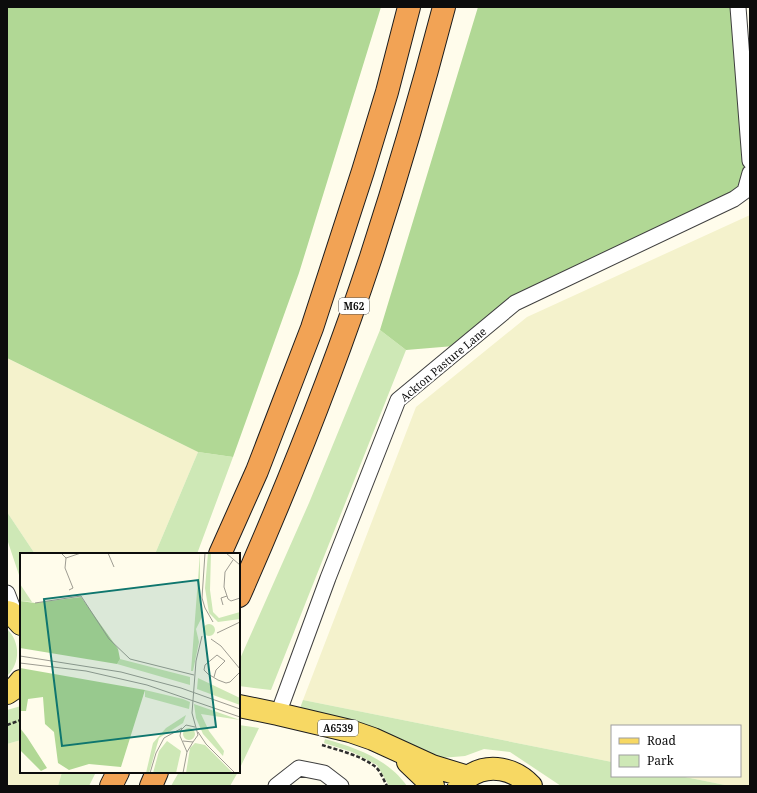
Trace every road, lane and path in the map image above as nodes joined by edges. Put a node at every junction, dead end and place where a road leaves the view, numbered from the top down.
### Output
1 (410, 7) edge
2 (444, 7) edge
3 (738, 7) edge
4 (750, 161) edge
5 (750, 173) edge
6 (220, 553) edge
7 (7, 593) edge
8 (240, 594) edge
9 (15, 618) edge
10 (240, 706) edge
11 (278, 714) junction
12 (20, 720) edge
13 (7, 725) edge
14 (321, 744) dead end
15 (396, 750) junction
16 (117, 773) edge
17 (158, 773) edge
18 (464, 781) edge
19 (110, 786) edge
20 (151, 786) edge
21 (276, 786) edge
22 (341, 786) edge
23 (387, 786) edge
24 (433, 786) edge
25 (531, 786) edge

1 - 6 highway
2 - 8 highway, M62
3 - 4 street
5 - 11 street, Ackton Pasture Lane
7 - 9 street
10 - 11 main road, A6539
11 - 15 main road, A6539
12 - 13 path
14 - 23 path
15 - 18 main road, A6539
15 - 24 main road, A6539
16 - 19 highway
17 - 20 highway
18 - 25 main road
21 - 22 street

